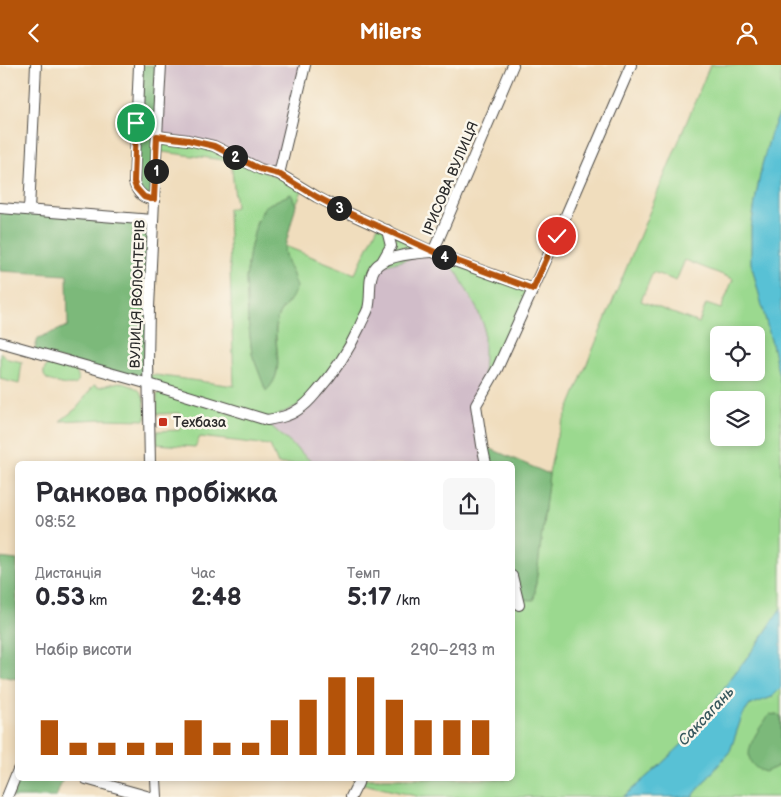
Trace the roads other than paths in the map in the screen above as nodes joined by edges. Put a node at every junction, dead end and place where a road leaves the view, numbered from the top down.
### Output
1 (36, 65) edge
2 (138, 65) edge
3 (162, 65) edge
4 (305, 65) edge
5 (513, 65) edge
6 (631, 65) edge
7 (157, 136) junction
8 (279, 174) junction
9 (154, 199) junction
10 (0, 207) edge
11 (29, 209) junction
12 (153, 220) junction
13 (387, 230) junction
14 (433, 252) junction
15 (383, 260) junction
16 (533, 289) junction
17 (0, 342) edge
18 (149, 384) junction
19 (150, 461) edge
20 (485, 461) edge
21 (515, 588) edge
22 (519, 605) dead end
23 (15, 777) edge
24 (93, 781) edge
25 (156, 781) edge
26 (358, 781) edge
27 (6, 797) edge
28 (150, 797) edge
29 (157, 797) edge
30 (351, 797) edge

1 - 11 street
2 - 9 street
3 - 7 street, ВУЛИЦЯ ВОЛОНТЕРІВ
4 - 8 street
5 - 14 street, ІРИСОВА ВУЛИЦЯ
6 - 16 street
7 - 8 street
7 - 9 street, ВУЛИЦЯ ВОЛОНТЕРІВ
8 - 13 street
9 - 12 street, ВУЛИЦЯ ВОЛОНТЕРІВ
10 - 11 street
11 - 12 street
12 - 18 street, ВУЛИЦЯ ВОЛОНТЕРІВ
13 - 14 street
13 - 15 street
14 - 15 street, ІРИСОВА ВУЛИЦЯ
14 - 16 street
15 - 18 street
16 - 20 street
17 - 18 street
18 - 19 street, ВУЛИЦЯ ВОЛОНТЕРІВ
21 - 22 street
23 - 27 street
24 - 28 street
25 - 29 street
26 - 30 street

